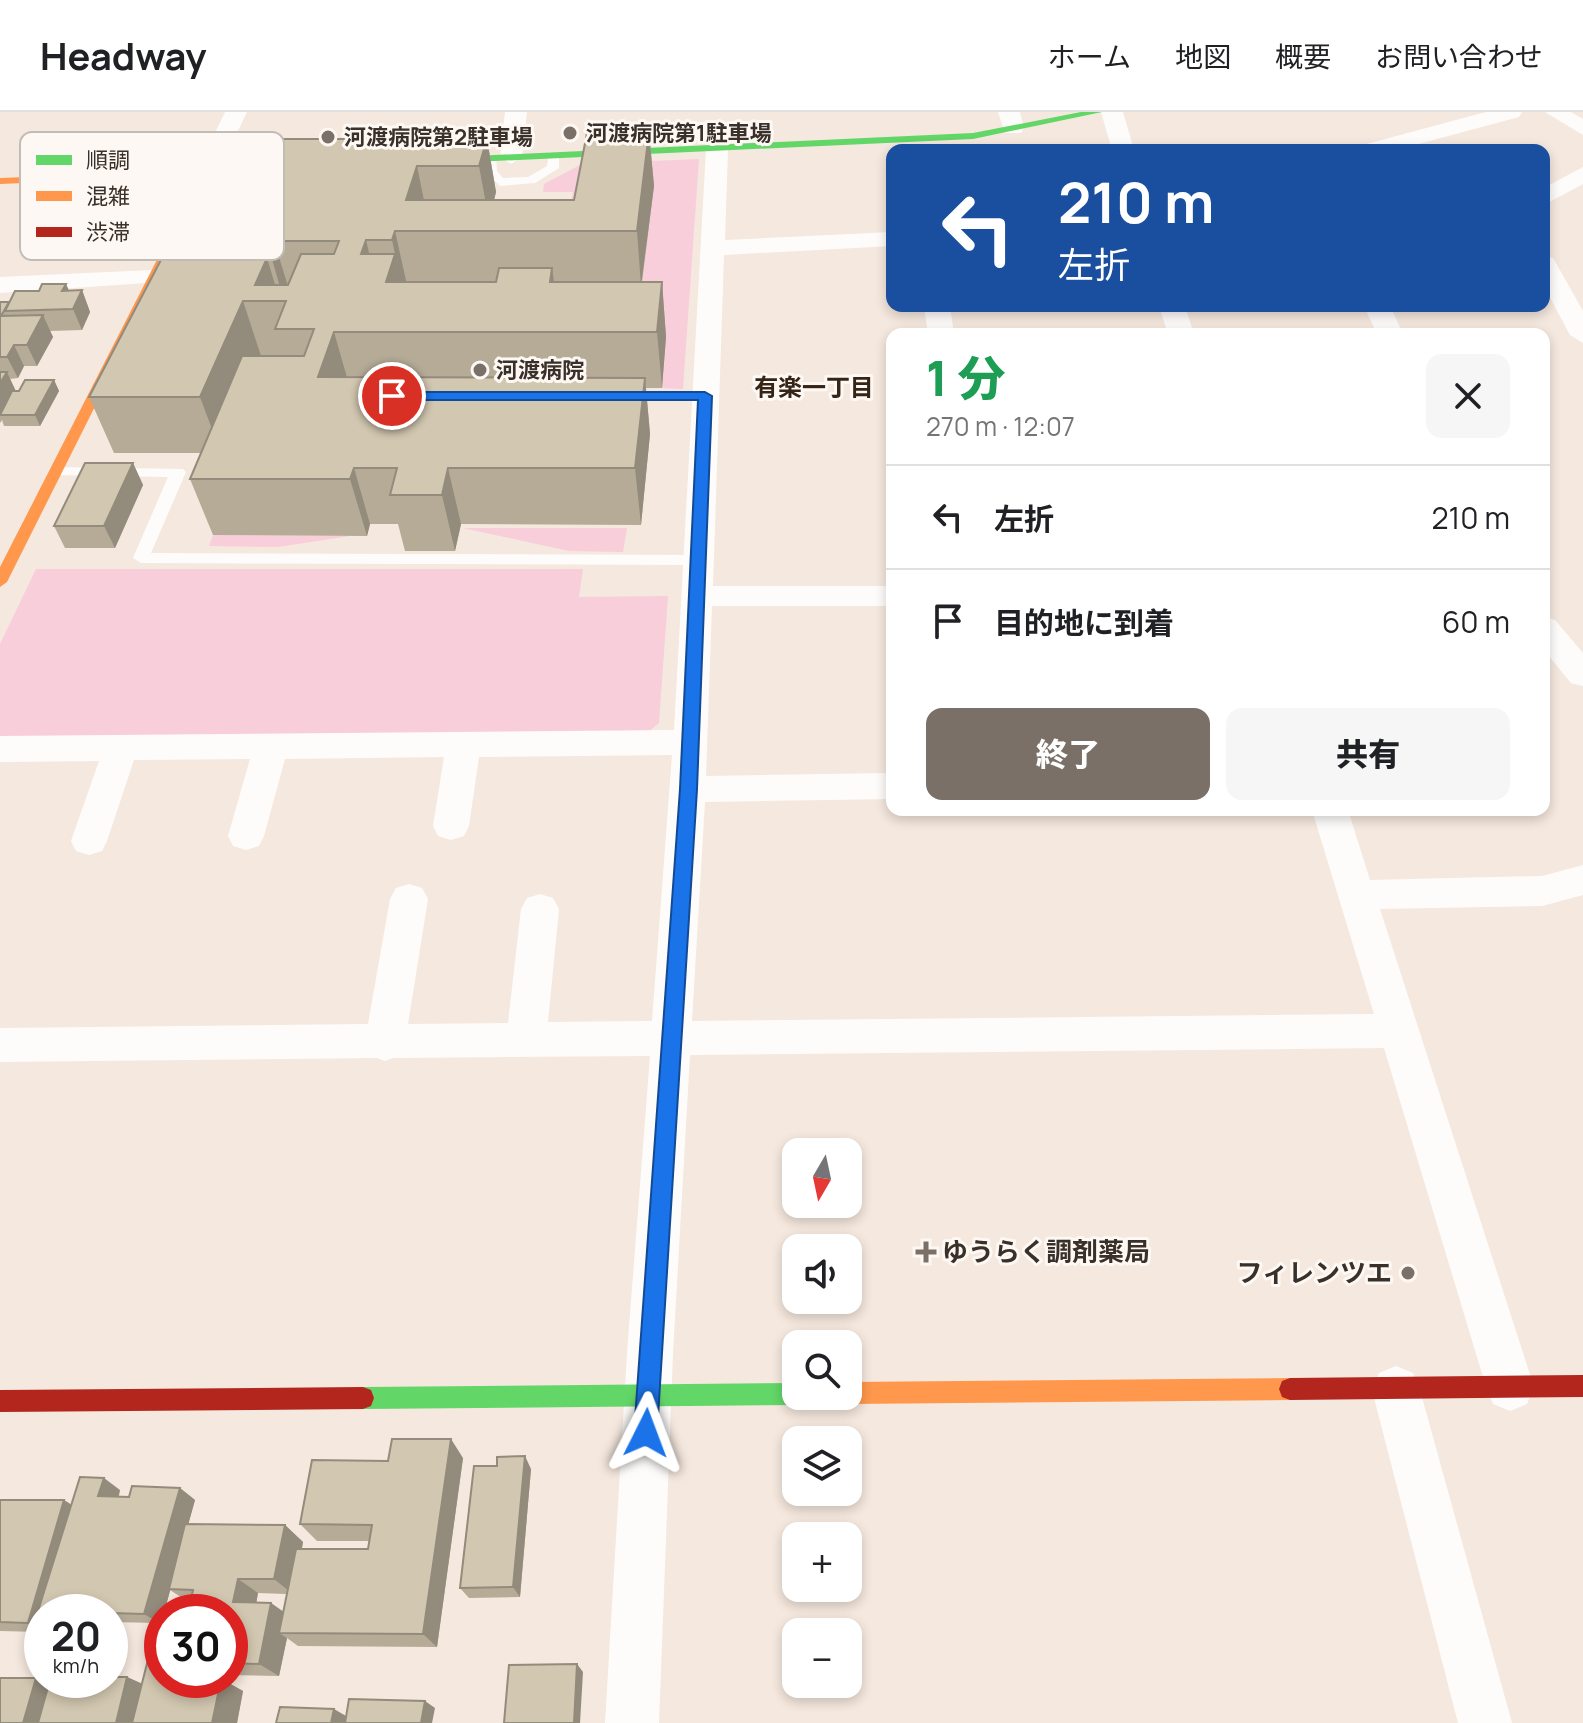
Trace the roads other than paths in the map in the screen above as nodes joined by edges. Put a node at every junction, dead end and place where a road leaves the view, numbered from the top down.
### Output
1 (236, 112) edge
2 (516, 112) edge
3 (1097, 112) edge
4 (1112, 112) edge
5 (1511, 112) edge
6 (1556, 112) edge
7 (1011, 120) edge
8 (1583, 128) edge
9 (226, 132) edge
10 (1121, 144) edge
11 (1393, 144) edge
12 (717, 149) junction
13 (553, 155) junction
14 (501, 158) junction
15 (413, 162) edge
16 (1583, 174) edge
17 (20, 180) edge
18 (0, 181) edge
19 (1550, 194) edge
20 (886, 239) edge
21 (711, 248) junction
22 (161, 260) edge
23 (1550, 274) edge
24 (152, 277) junction
25 (0, 285) edge
26 (1582, 333) edge
27 (611, 396) edge
28 (705, 396) junction
29 (55, 472) junction
30 (699, 560) junction
31 (0, 582) edge
32 (697, 596) junction
33 (886, 596) edge
34 (1550, 635) edge
35 (1583, 675) edge
36 (690, 742) junction
37 (463, 745) junction
38 (271, 747) junction
39 (121, 748) junction
40 (0, 749) edge
41 (886, 786) edge
42 (688, 789) junction
43 (1332, 816) edge
44 (451, 826) dead end
45 (246, 836) dead end
46 (89, 841) dead end
47 (1583, 880) edge
48 (1357, 895) junction
49 (409, 899) dead end
50 (540, 909) dead end
51 (1397, 1031) junction
52 (669, 1041) junction
53 (526, 1042) junction
54 (385, 1044) junction
55 (0, 1045) edge
56 (1583, 1386) edge
57 (1510, 1387) junction
58 (1396, 1390) junction
59 (862, 1393) edge
60 (782, 1394) edge
61 (648, 1395) junction
62 (0, 1401) edge
63 (632, 1723) edge
64 (1485, 1723) edge

1 - 9 street
2 - 14 street
3 - 7 street
4 - 10 street
5 - 11 street
6 - 8 street
7 - 12 street
12 - 13 street
12 - 21 street
13 - 14 street
13 - 14 lane
14 - 15 street
16 - 19 street
17 - 18 street
20 - 21 street
21 - 28 street
22 - 24 street
23 - 26 street
24 - 25 street
24 - 29 street
27 - 28 lane
28 - 30 street
29 - 30 lane
29 - 31 street
30 - 32 street
32 - 33 street
32 - 36 street
34 - 35 street
36 - 37 street
36 - 42 street
37 - 38 street
37 - 44 street
38 - 39 street
38 - 45 street
39 - 40 street
39 - 46 street
41 - 42 street
42 - 52 street
43 - 48 street
47 - 48 street
48 - 51 street
49 - 54 street
50 - 53 street
51 - 52 street
51 - 57 street
52 - 53 street
52 - 61 street
53 - 54 street
54 - 55 street
56 - 57 street
57 - 58 street
58 - 59 street
58 - 64 street
60 - 61 street
61 - 62 street
61 - 63 street

